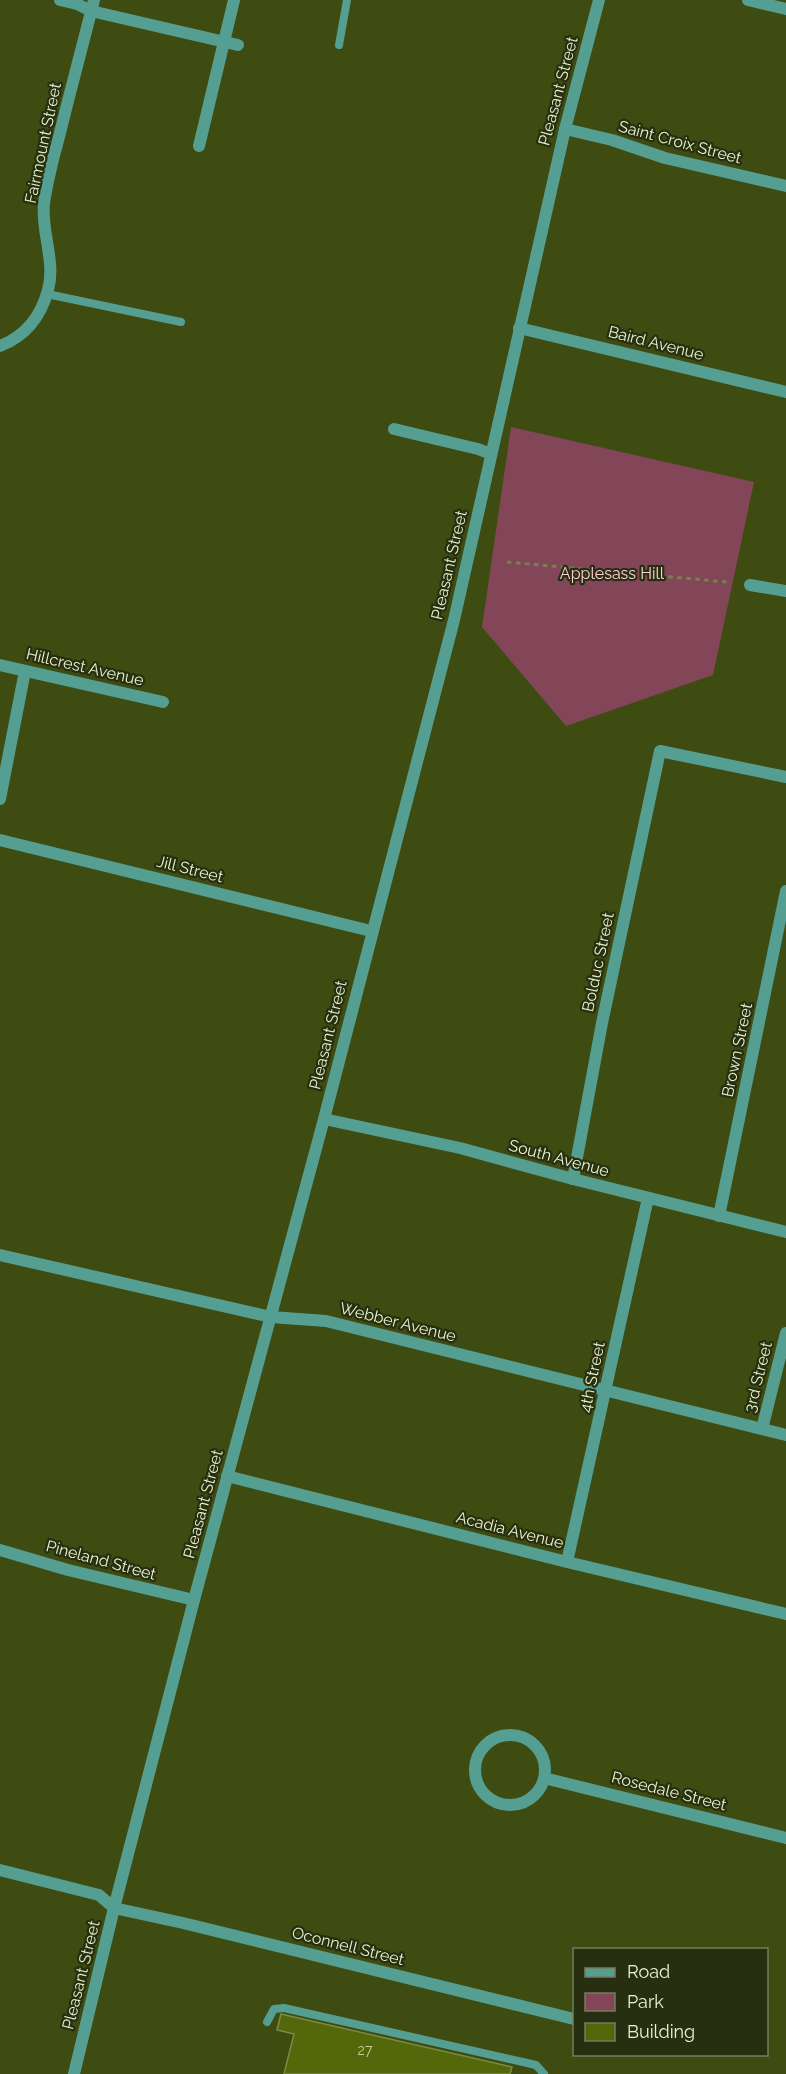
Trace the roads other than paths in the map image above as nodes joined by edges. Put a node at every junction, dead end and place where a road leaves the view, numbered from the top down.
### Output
1 (60, 0) edge
2 (234, 0) edge
3 (347, 0) edge
4 (599, 0) edge
5 (748, 0) edge
6 (93, 5) edge
7 (786, 9) edge
8 (224, 41) junction
9 (238, 45) dead end
10 (339, 45) dead end
11 (565, 129) junction
12 (199, 146) dead end
13 (786, 186) edge
14 (47, 294) junction
15 (181, 322) dead end
16 (519, 328) junction
17 (0, 346) edge
18 (786, 392) edge
19 (394, 429) dead end
20 (491, 454) junction
21 (750, 585) dead end
22 (786, 591) edge
23 (0, 665) edge
24 (25, 671) junction
25 (163, 702) dead end
26 (786, 777) edge
27 (0, 798) edge
28 (0, 840) edge
29 (786, 891) edge
30 (372, 930) junction
31 (324, 1119) junction
32 (573, 1179) junction
33 (648, 1198) junction
34 (719, 1216) junction
35 (786, 1232) edge
36 (0, 1255) edge
37 (271, 1317) junction
38 (786, 1333) edge
39 (606, 1390) junction
40 (762, 1429) junction
41 (786, 1435) edge
42 (227, 1476) junction
43 (0, 1550) edge
44 (567, 1562) junction
45 (194, 1600) junction
46 (786, 1614) edge
47 (544, 1778) junction
48 (786, 1838) edge
49 (0, 1870) edge
50 (114, 1908) junction
51 (573, 2019) edge
52 (267, 2022) dead end
53 (74, 2074) edge
54 (544, 2074) edge

1 - 6 street
2 - 8 street
3 - 10 lane
4 - 11 street, Pleasant Street
5 - 7 street
6 - 8 street
6 - 14 street, Fairmount Street
8 - 9 street
8 - 12 street
11 - 13 street, Saint Croix Street
11 - 16 street, Pleasant Street
14 - 15 lane
14 - 17 street, Fairmount Street
16 - 18 street, Baird Avenue
16 - 20 street, Pleasant Street
19 - 20 street
20 - 30 street, Pleasant Street
21 - 22 street
23 - 24 street, Hillcrest Avenue
24 - 25 street, Hillcrest Avenue
24 - 27 street
26 - 32 street, Bolduc Street
28 - 30 street, Jill Street
29 - 34 street, Brown Street
30 - 31 street, Pleasant Street
31 - 32 street, South Avenue
31 - 37 street, Pleasant Street
32 - 33 street, South Avenue
33 - 34 street, South Avenue
33 - 39 street, 4th Street
34 - 35 street, South Avenue
36 - 37 street, Webber Avenue
37 - 39 street, Webber Avenue
37 - 42 street, Pleasant Street
38 - 40 street, 3rd Street
39 - 40 street, Webber Avenue
39 - 44 street, 4th Street
40 - 41 street, Webber Avenue
42 - 44 street, Acadia Avenue
42 - 45 street, Pleasant Street
43 - 45 street, Pineland Street
44 - 46 street, Acadia Avenue
45 - 50 street, Pleasant Street
47 - 47 street
47 - 48 street, Rosedale Street
49 - 50 street, Oconnell Street
50 - 51 street, Oconnell Street
50 - 53 street, Pleasant Street
52 - 54 lane

